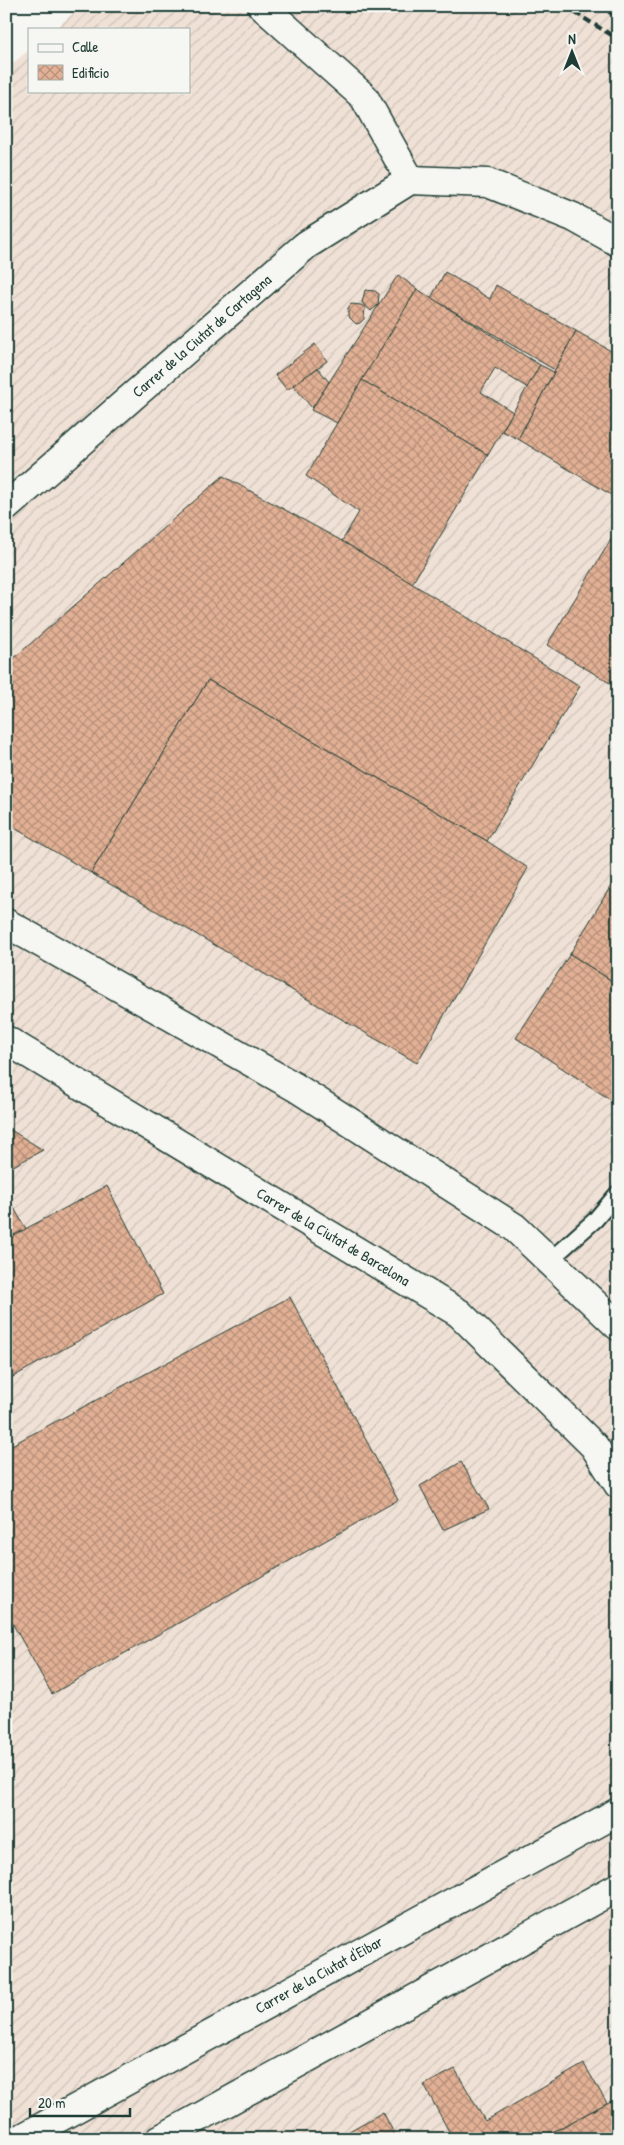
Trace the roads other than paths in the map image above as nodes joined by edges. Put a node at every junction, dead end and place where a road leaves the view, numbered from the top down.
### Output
1 (262, 6) edge
2 (410, 180) junction
3 (618, 242) edge
4 (6, 507) edge
5 (6, 923) edge
6 (6, 1040) edge
7 (618, 1194) edge
8 (549, 1261) junction
9 (618, 1326) edge
10 (618, 1484) edge
11 (618, 1812) edge
12 (618, 1888) edge
13 (20, 2139) edge
14 (160, 2139) edge

1 - 2 street
2 - 3 street
2 - 4 street, Carrer de la Ciutat de Cartagena
5 - 8 street
6 - 10 street, Carrer de la Ciutat de Barcelona
7 - 8 lane
8 - 9 street
11 - 13 street, Carrer de la Ciutat d'Eibar
12 - 14 street

